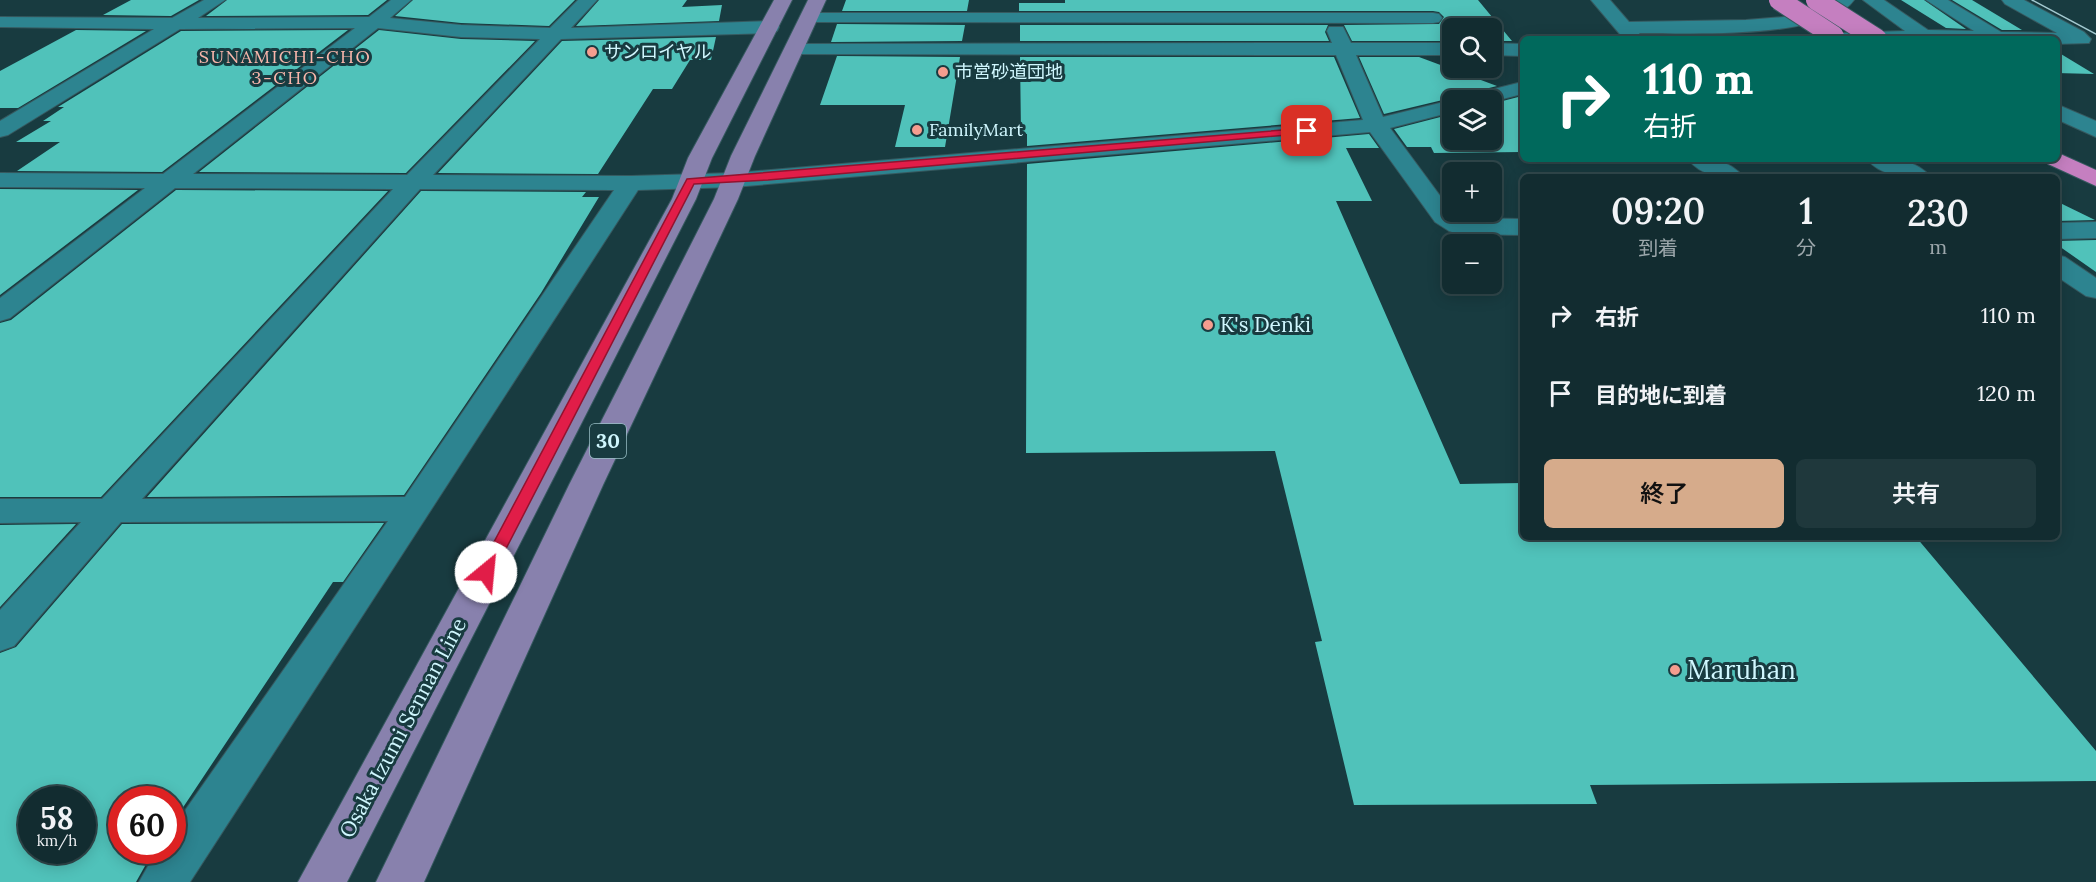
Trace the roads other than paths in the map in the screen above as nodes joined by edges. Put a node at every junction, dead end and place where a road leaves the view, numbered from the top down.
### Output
1 (216, 0) edge
2 (402, 0) edge
3 (588, 0) edge
4 (1320, 0) edge
5 (1600, 0) edge
6 (1779, 0) edge
7 (1816, 0) edge
8 (1845, 0) edge
9 (1872, 0) edge
10 (1935, 0) edge
11 (2011, 0) edge
12 (316, 5) dead end
13 (1010, 9) edge
14 (795, 11) edge
15 (1330, 18) junction
16 (1433, 18) dead end
17 (0, 22) edge
18 (374, 22) junction
19 (177, 24) junction
20 (1775, 32) edge
21 (1630, 33) edge
22 (556, 34) junction
23 (1835, 36) edge
24 (1872, 36) edge
25 (1926, 36) edge
26 (1994, 36) edge
27 (2060, 42) edge
28 (2089, 44) edge
29 (1006, 48) junction
30 (1344, 49) junction
31 (1442, 49) edge
32 (1502, 49) edge
33 (794, 50) junction
34 (1520, 50) edge
35 (1520, 88) edge
36 (1502, 93) edge
37 (1442, 108) edge
38 (2060, 112) edge
39 (1376, 125) junction
40 (0, 129) edge
41 (2096, 130) edge
42 (2060, 139) edge
43 (2096, 156) edge
44 (2060, 161) edge
45 (1705, 162) edge
46 (1886, 162) edge
47 (1726, 174) edge
48 (1912, 174) edge
49 (2096, 179) edge
50 (0, 180) edge
51 (415, 180) junction
52 (734, 180) junction
53 (691, 181) junction
54 (170, 182) junction
55 (631, 183) junction
56 (1520, 227) edge
57 (2096, 230) edge
58 (2060, 231) edge
59 (2060, 266) edge
60 (2096, 290) edge
61 (0, 312) edge
62 (415, 509) junction
63 (112, 510) junction
64 (0, 511) edge
65 (0, 636) edge
66 (163, 882) edge
67 (322, 882) edge
68 (400, 882) edge

1 - 19 street
2 - 18 street
3 - 22 street
4 - 15 street
5 - 21 street
6 - 23 highway, bridge
7 - 24 highway, bridge
8 - 20 street
9 - 25 street
10 - 26 street
11 - 28 street
12 - 18 street
13 - 14 street
13 - 15 street
13 - 29 street
14 - 22 street
14 - 33 main road, 30
14 - 53 main road, Osaka Izumi Sennan Line / 30
15 - 16 street
15 - 30 street
17 - 19 street
18 - 19 street
18 - 22 street
18 - 54 street
19 - 40 street
20 - 21 street
22 - 51 street
27 - 28 street
29 - 30 street
29 - 33 street
30 - 31 street
30 - 39 street
32 - 34 street
33 - 52 main road, 30
35 - 36 street
37 - 39 street
38 - 41 street
39 - 52 street
39 - 56 street
42 - 43 highway
44 - 49 highway
45 - 47 street
46 - 48 street
50 - 54 street
51 - 54 street
51 - 55 street
51 - 63 street
52 - 53 street
52 - 68 main road, 30
53 - 55 street
53 - 67 main road, Osaka Izumi Sennan Line / 30
54 - 61 street
55 - 62 street
57 - 58 street
59 - 60 street
62 - 63 street
62 - 66 street
63 - 64 street
63 - 65 street

